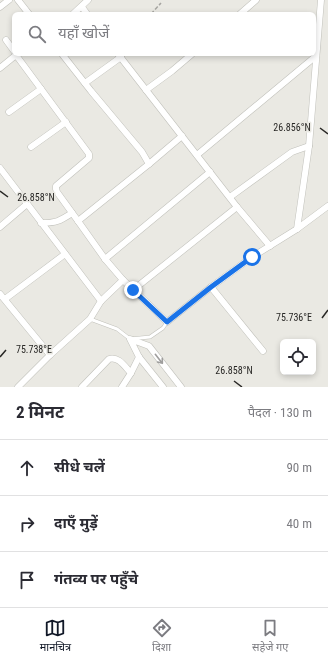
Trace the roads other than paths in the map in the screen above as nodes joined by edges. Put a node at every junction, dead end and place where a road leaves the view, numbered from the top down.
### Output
1 (9, 0) edge
2 (18, 0) edge
3 (88, 0) edge
4 (256, 0) edge
5 (321, 0) edge
6 (0, 7) edge
7 (82, 7) junction
8 (28, 12) edge
9 (76, 12) edge
10 (86, 12) edge
11 (242, 12) edge
12 (6, 40) dead end
13 (12, 49) edge
14 (12, 56) edge
15 (17, 56) edge
16 (64, 56) edge
17 (119, 56) edge
18 (121, 56) edge
19 (190, 56) edge
20 (316, 56) junction
21 (0, 68) edge
22 (85, 83) junction
23 (41, 89) junction
24 (146, 90) junction
25 (9, 112) dead end
26 (66, 122) junction
27 (182, 136) junction
28 (308, 146) junction
29 (32, 147) dead end
30 (197, 155) junction
31 (149, 164) junction
32 (0, 168) edge
33 (210, 172) junction
34 (230, 197) junction
35 (27, 204) junction
36 (328, 206) edge
37 (237, 207) junction
38 (72, 213) junction
39 (78, 220) junction
40 (41, 223) junction
41 (0, 227) edge
42 (297, 229) junction
43 (270, 246) junction
44 (65, 254) junction
45 (105, 259) junction
46 (123, 280) junction
47 (211, 287) junction
48 (133, 290) junction
49 (2, 297) edge
50 (101, 300) junction
51 (90, 319) junction
52 (167, 322) junction
53 (130, 339) junction
54 (262, 351) dead end
55 (50, 355) junction
56 (139, 357) junction
57 (131, 373) junction
58 (18, 387) edge
59 (82, 387) edge
60 (122, 387) edge
61 (163, 387) edge
62 (181, 387) edge

1 - 6 street
2 - 8 street
3 - 7 street
4 - 11 street
5 - 20 street
7 - 9 street
7 - 10 street
12 - 13 street
14 - 21 street
15 - 23 street
16 - 22 street
17 - 22 street
18 - 24 street
19 - 24 street
20 - 28 street
20 - 30 street
22 - 31 street
23 - 25 street
23 - 26 street
24 - 27 street
26 - 29 street
26 - 38 street
27 - 30 street
27 - 31 street
28 - 34 street
28 - 42 street
30 - 33 street
31 - 39 street
32 - 35 street
33 - 34 street
33 - 45 street
34 - 37 street
35 - 40 street
35 - 41 street
36 - 42 street
37 - 43 street
37 - 48 street
38 - 39 street
38 - 40 street
39 - 45 street
40 - 44 street
42 - 43 street
43 - 47 street
44 - 49 street
44 - 50 street
45 - 46 street
46 - 48 street
46 - 50 street
47 - 52 street
47 - 54 street
48 - 52 street
49 - 55 street
50 - 51 street
51 - 53 lane
51 - 55 street
52 - 53 lane
53 - 56 street
53 -> 62 street
55 - 58 street
56 - 57 street
56 - 61 street
57 - 59 street
57 - 60 street

